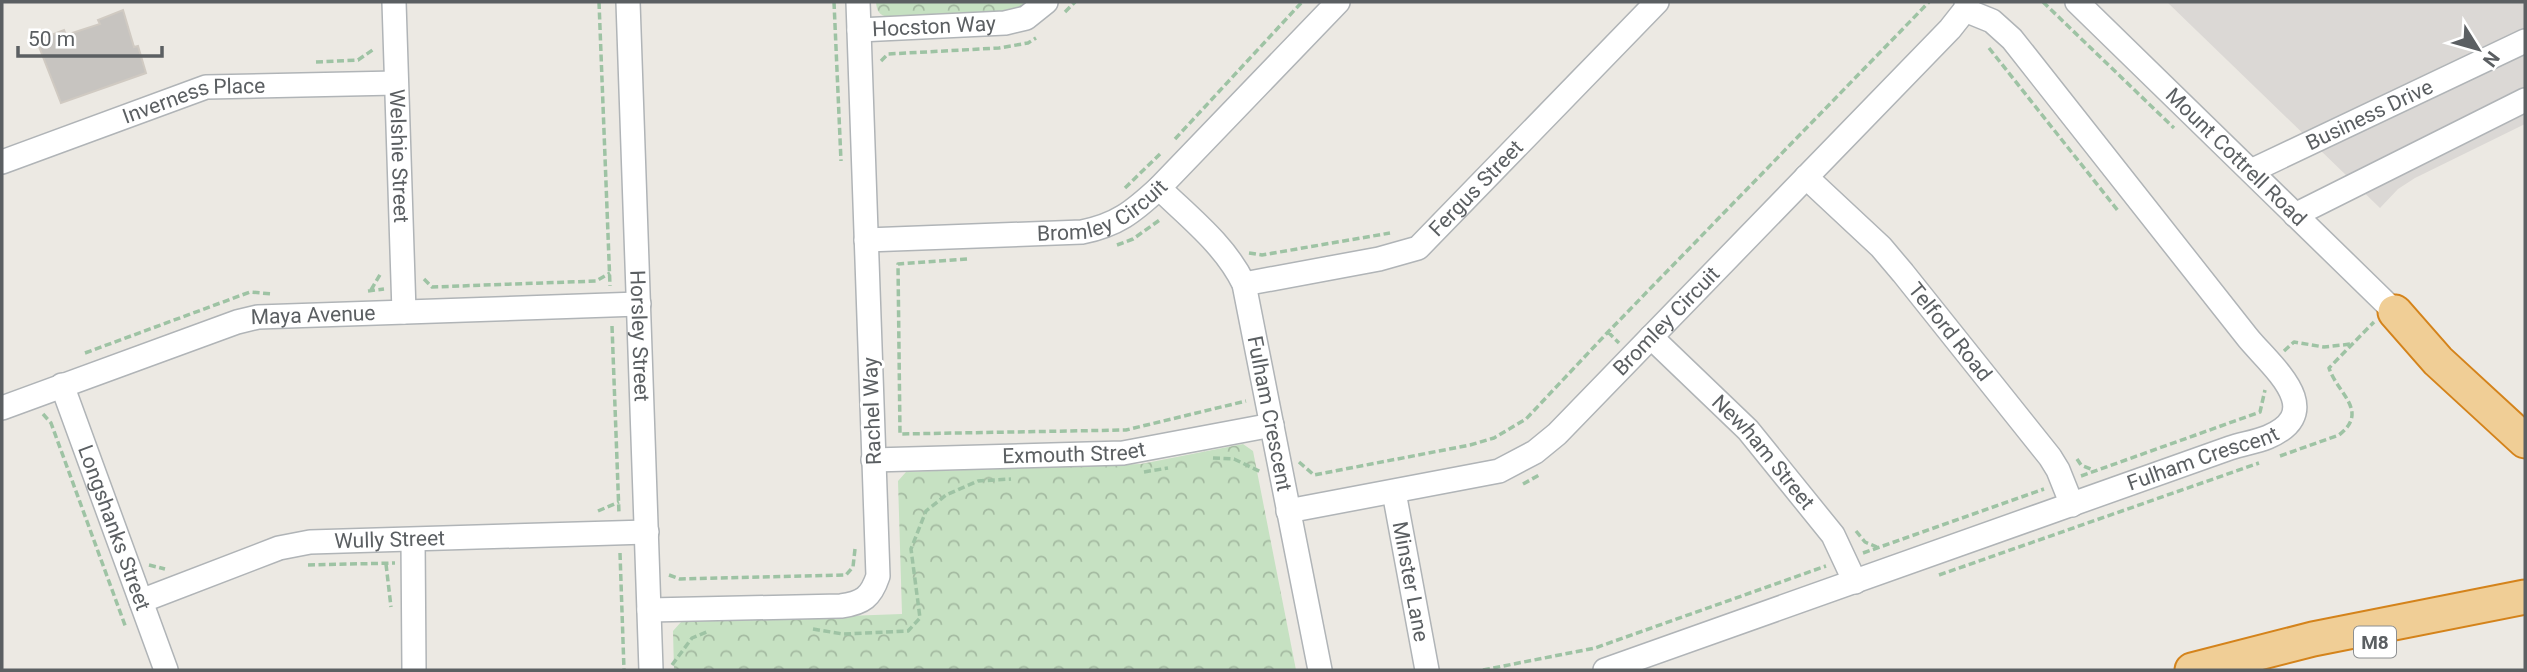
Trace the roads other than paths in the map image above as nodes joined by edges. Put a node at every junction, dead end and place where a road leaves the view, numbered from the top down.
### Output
1 (394, 2) edge
2 (628, 2) edge
3 (858, 2) edge
4 (1338, 2) edge
5 (1657, 2) edge
6 (2077, 2) edge
7 (1966, 6) edge
8 (1051, 11) edge
9 (859, 30) junction
10 (2525, 41) edge
11 (396, 82) junction
12 (2525, 100) edge
13 (2, 162) edge
14 (2251, 171) junction
15 (1806, 177) junction
16 (1159, 188) junction
17 (2295, 215) junction
18 (866, 240) junction
19 (1244, 284) junction
20 (639, 304) junction
21 (404, 312) junction
22 (2395, 312) junction
23 (1651, 337) junction
24 (66, 394) junction
25 (2, 408) edge
26 (2525, 413) edge
27 (1272, 425) junction
28 (2525, 441) edge
29 (873, 460) junction
30 (1394, 492) junction
31 (2072, 505) junction
32 (1288, 511) junction
33 (647, 532) junction
34 (413, 551) junction
35 (1856, 582) junction
36 (2525, 597) edge
37 (141, 601) junction
38 (649, 610) junction
39 (2525, 613) edge
40 (166, 670) edge
41 (414, 670) edge
42 (651, 670) edge
43 (1320, 670) edge
44 (1427, 670) edge
45 (1605, 670) edge
46 (2192, 670) edge
47 (2226, 670) edge

1 - 11 street, Welshie Street
2 - 20 street, Horsley Street
3 - 9 street, Rachel Way
4 - 16 street, Bromley Circuit
5 - 19 street, Fergus Street
6 - 14 street, Mount Cottrell Road
7 - 15 street, Bromley Circuit
7 - 31 street, Fulham Crescent
8 - 9 street, Hocston Way
9 - 18 street, Rachel Way
10 - 14 street, Business Drive
11 - 13 street, Inverness Place
11 - 21 street, Welshie Street
12 - 17 street
14 - 17 street, Mount Cottrell Road
15 - 23 street, Bromley Circuit
15 - 31 street, Telford Road
16 - 18 street, Bromley Circuit
16 - 19 street, Fulham Crescent
17 - 22 street, Mount Cottrell Road
18 - 29 street, Rachel Way
19 - 27 street, Fulham Crescent
20 - 21 street, Maya Avenue
20 - 33 street, Horsley Street
21 - 24 street, Maya Avenue
22 - 26 highway
22 - 28 highway
23 - 30 street, Bromley Circuit
23 - 35 street, Newham Street
24 - 25 street, Maya Avenue
24 - 37 street, Longshanks Street
27 - 29 street, Exmouth Street
27 - 32 street, Fulham Crescent
29 - 38 street, Rachel Way
30 - 32 street, Bromley Circuit
30 - 44 street, Minster Lane
31 - 35 street, Fulham Crescent
32 - 43 street, Fulham Crescent
33 - 34 street, Wully Street
33 - 38 street, Horsley Street
34 - 37 street, Wully Street
34 - 41 street
35 - 45 street, Fulham Crescent
36 - 46 highway
37 - 40 street, Longshanks Street
38 - 42 street, Horsley Street
39 - 47 highway, M8

